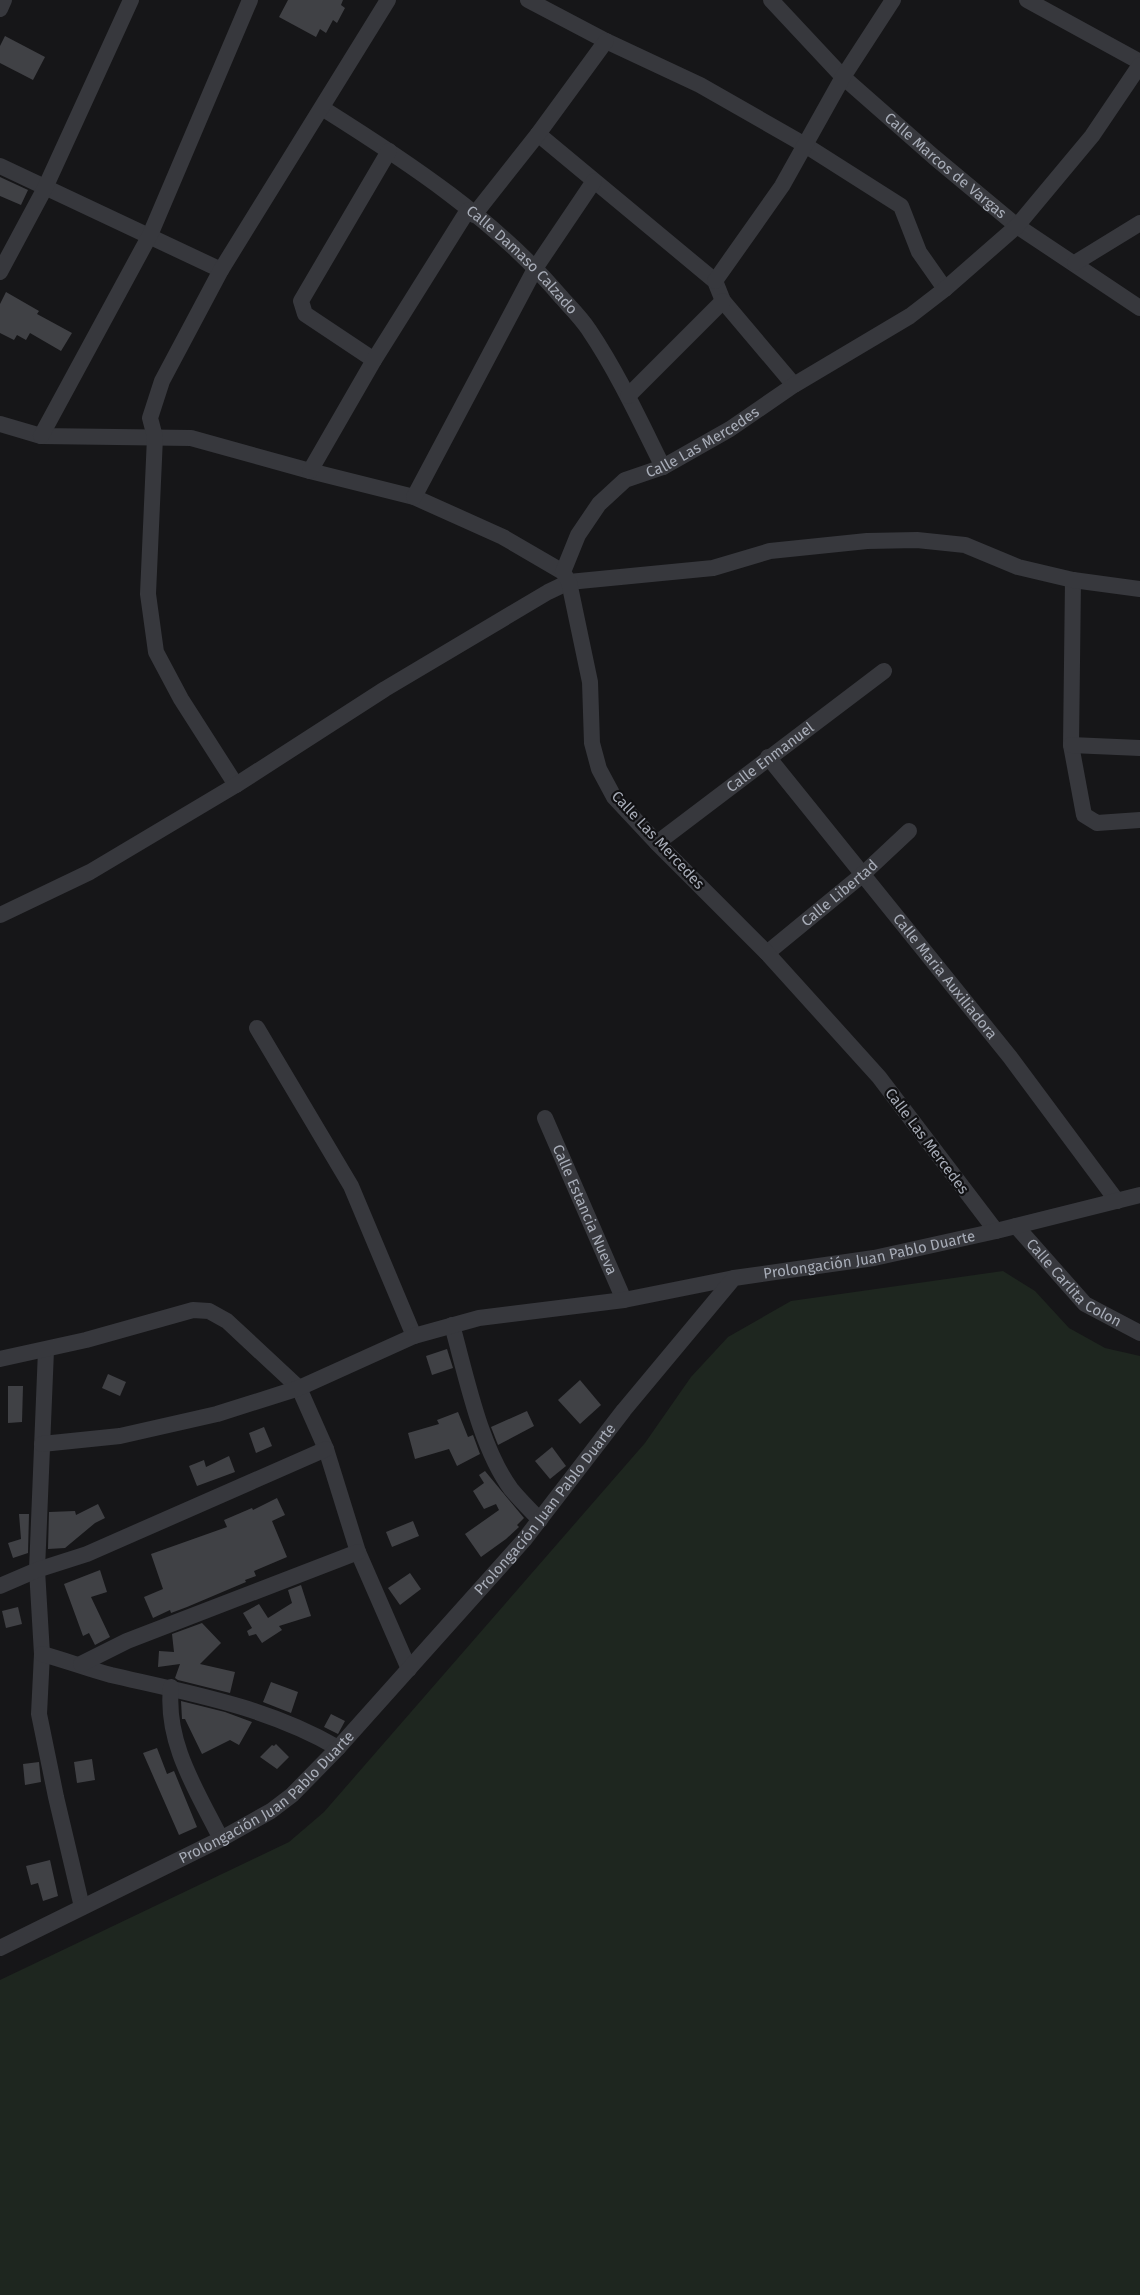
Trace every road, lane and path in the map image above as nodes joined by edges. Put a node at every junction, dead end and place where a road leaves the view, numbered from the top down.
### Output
1 (4, 0) edge
2 (131, 0) edge
3 (250, 0) edge
4 (388, 0) edge
5 (528, 0) edge
6 (771, 0) edge
7 (894, 0) edge
8 (1027, 0) edge
9 (558, 6) edge
10 (0, 9) edge
11 (606, 41) junction
12 (1140, 63) edge
13 (843, 77) junction
14 (322, 108) junction
15 (538, 134) junction
16 (805, 145) junction
17 (390, 151) junction
18 (0, 166) edge
19 (594, 182) junction
20 (45, 188) junction
21 (472, 212) junction
22 (1140, 223) edge
23 (1017, 226) junction
24 (150, 235) junction
25 (1075, 263) junction
26 (536, 267) junction
27 (221, 270) junction
28 (0, 272) edge
29 (714, 281) junction
30 (945, 289) junction
31 (723, 301) junction
32 (1140, 308) edge
33 (374, 360) junction
34 (794, 385) junction
35 (628, 396) junction
36 (0, 424) edge
37 (41, 436) junction
38 (156, 437) junction
39 (663, 467) junction
40 (310, 471) junction
41 (414, 497) junction
42 (566, 577) junction
43 (1073, 580) junction
44 (1140, 589) edge
45 (884, 671) dead end
46 (1071, 744) junction
47 (1140, 748) edge
48 (768, 757) junction
49 (236, 785) junction
50 (1140, 820) edge
51 (909, 831) dead end
52 (657, 843) junction
53 (862, 875) junction
54 (0, 915) edge
55 (768, 953) junction
56 (257, 1028) dead end
57 (545, 1118) dead end
58 (1140, 1195) edge
59 (1118, 1201) junction
60 (1016, 1226) junction
61 (996, 1231) junction
62 (734, 1278) junction
63 (624, 1300) junction
64 (452, 1324) junction
65 (1140, 1333) edge
66 (414, 1336) junction
67 (46, 1350) junction
68 (0, 1359) edge
69 (299, 1388) junction
70 (42, 1444) junction
71 (326, 1449) junction
72 (540, 1520) junction
73 (358, 1552) junction
74 (37, 1570) junction
75 (0, 1586) edge
76 (42, 1654) junction
77 (81, 1664) junction
78 (409, 1669) junction
79 (171, 1688) junction
80 (338, 1748) junction
81 (221, 1839) junction
82 (82, 1907) junction
83 (0, 1948) edge

1 - 10 street
2 - 20 street
3 - 24 street
4 - 14 street
5 - 9 street
6 - 13 street, Calle Marcos de Vargas
7 - 13 street
8 - 12 street
9 - 11 street
11 - 15 street
11 - 16 street
12 - 23 street, Calle Las Mercedes
13 - 16 street
13 - 23 street, Calle Marcos de Vargas
14 - 17 street, Calle Damaso Calzado
14 - 27 street
15 - 19 street
15 - 21 street
16 - 29 street
16 - 30 street
17 - 21 street, Calle Damaso Calzado
17 - 33 street
18 - 20 street
19 - 26 street
19 - 29 street
20 - 24 street
20 - 28 street
21 - 26 street, Calle Damaso Calzado
21 - 33 street
22 - 25 street
23 - 25 street, Calle Marcos de Vargas
23 - 30 street, Calle Las Mercedes
24 - 27 street
24 - 37 street
25 - 32 street, Calle Marcos de Vargas
26 - 35 street, Calle Damaso Calzado
26 - 41 street
27 - 38 street
29 - 31 street
30 - 34 street, Calle Las Mercedes
31 - 34 street
31 - 35 street
33 - 40 street
34 - 39 street, Calle Las Mercedes
35 - 39 street, Calle Damaso Calzado
36 - 37 street
37 - 38 street
38 - 40 street
38 - 49 street
39 - 42 street, Calle Las Mercedes
40 - 41 street
41 - 42 street
42 - 43 street
42 - 49 street
42 - 52 street, Calle Las Mercedes
43 - 44 street
43 - 46 street
45 - 48 street, Calle Enmanuel
46 - 47 street
46 - 50 street
48 - 52 street, Calle Enmanuel
48 - 53 street, Calle Maria Auxiliadora
49 - 54 street
51 - 53 street, Calle Libertad
52 - 55 street, Calle Las Mercedes
53 - 55 street, Calle Libertad
53 - 59 street, Calle Maria Auxiliadora
55 - 61 street, Calle Las Mercedes
56 - 66 street
57 - 63 street, Calle Estancia Nueva
58 - 59 street, Prolongación Juan Pablo Duarte
59 - 60 street, Prolongación Juan Pablo Duarte
60 - 61 street, Prolongación Juan Pablo Duarte
60 - 65 street, Calle Carlita Colon
61 - 62 street, Prolongación Juan Pablo Duarte
62 - 63 street
62 - 72 street, Prolongación Juan Pablo Duarte
63 - 64 street
64 - 66 street
64 - 72 street
66 - 69 street
67 - 68 street
67 - 69 street
67 - 70 street
69 - 70 street
69 - 71 street
70 - 74 street
71 - 73 street
71 - 74 street
72 - 78 street, Prolongación Juan Pablo Duarte
73 - 77 street
73 - 78 street
74 - 75 street
74 - 76 street
76 - 77 street
76 - 82 street
77 - 79 street
78 - 80 street, Prolongación Juan Pablo Duarte
79 - 80 street
79 - 81 street
80 - 81 street, Prolongación Juan Pablo Duarte
81 - 82 street, Prolongación Juan Pablo Duarte
82 - 83 street, Prolongación Juan Pablo Duarte

